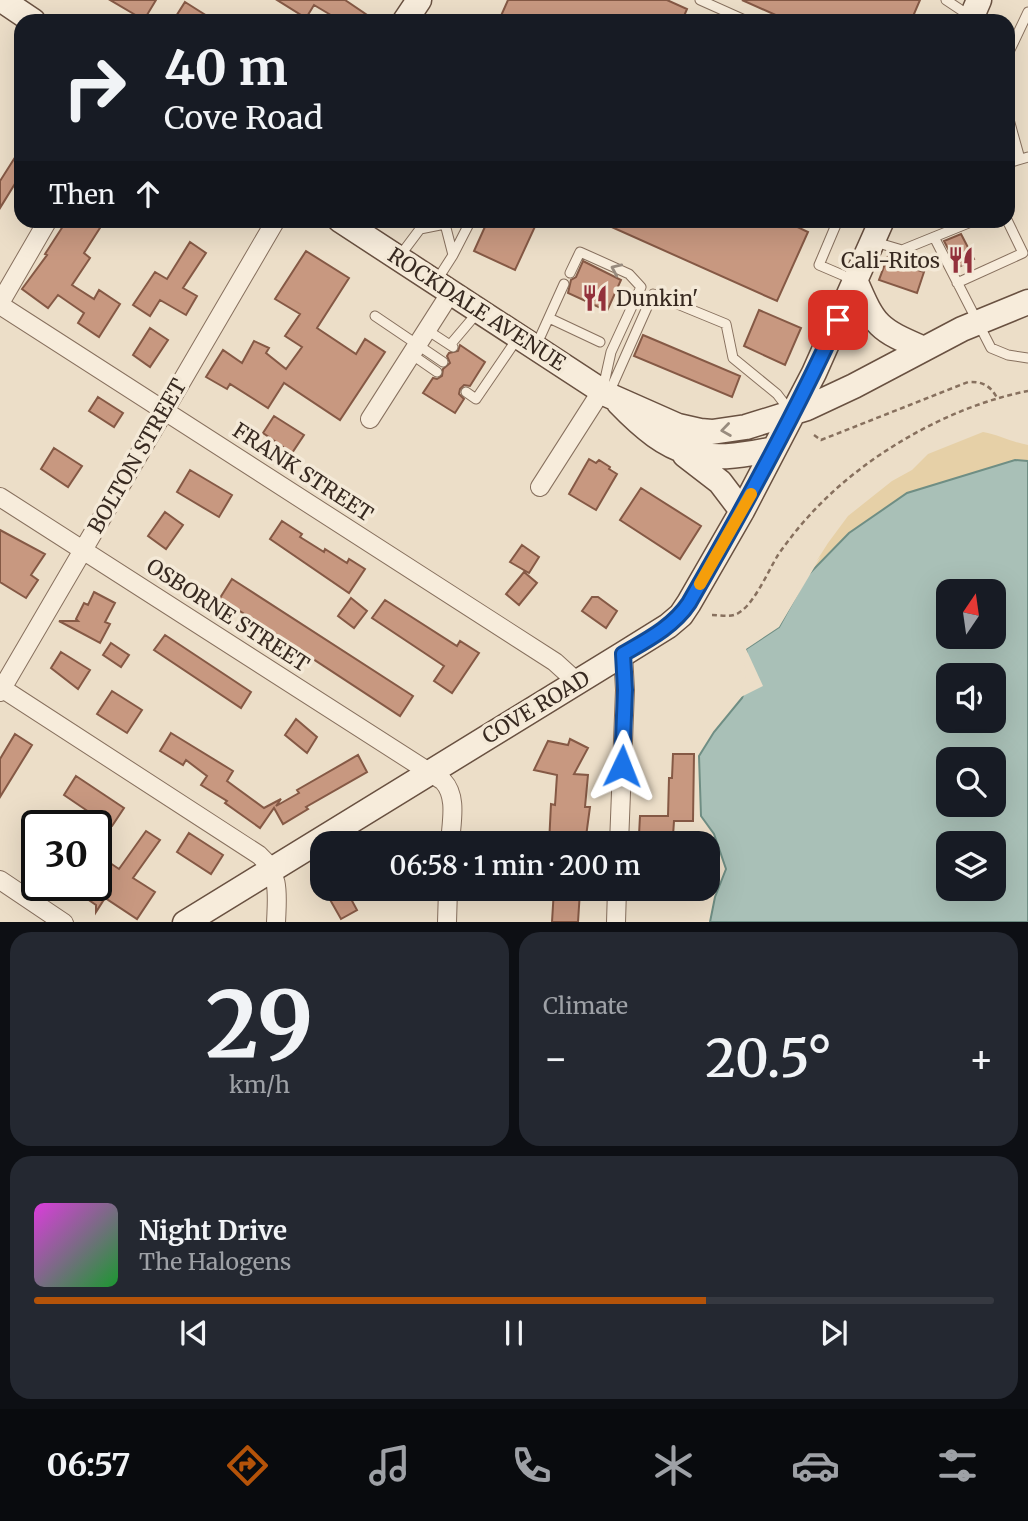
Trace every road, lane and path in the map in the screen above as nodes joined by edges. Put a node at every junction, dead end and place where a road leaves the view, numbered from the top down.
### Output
1 (2, 0) edge
2 (699, 0) edge
3 (947, 0) edge
4 (973, 13) edge
5 (23, 14) edge
6 (731, 14) edge
7 (1028, 14) edge
8 (1015, 40) edge
9 (1015, 134) edge
10 (1024, 158) edge
11 (43, 228) edge
12 (271, 228) edge
13 (353, 228) edge
14 (422, 228) edge
15 (445, 228) edge
16 (467, 228) edge
17 (835, 228) edge
18 (956, 228) edge
19 (1011, 228) edge
20 (877, 231) edge
21 (934, 237) junction
22 (453, 254) junction
23 (398, 257) junction
24 (570, 273) dead end
25 (855, 280) junction
26 (957, 283) junction
27 (564, 284) dead end
28 (444, 288) junction
29 (1028, 302) edge
30 (0, 304) edge
31 (479, 311) junction
32 (375, 316) dead end
33 (549, 317) junction
34 (977, 322) junction
35 (527, 342) junction
36 (600, 342) dead end
37 (419, 343) junction
38 (924, 349) junction
39 (1028, 358) edge
40 (443, 362) dead end
41 (482, 367) dead end
42 (437, 372) dead end
43 (493, 374) junction
44 (473, 381) dead end
45 (484, 388) junction
46 (1028, 391) edge
47 (466, 392) dead end
48 (608, 394) junction
49 (997, 398) junction
50 (164, 409) junction
51 (792, 413) junction
52 (370, 419) dead end
53 (814, 435) dead end
54 (774, 449) junction
55 (679, 450) junction
56 (540, 487) dead end
57 (0, 497) edge
58 (741, 511) junction
59 (82, 549) junction
60 (712, 615) dead end
61 (623, 654) junction
62 (577, 682) junction
63 (1, 689) edge
64 (430, 772) junction
65 (451, 831) edge
66 (620, 831) edge
67 (273, 869) junction
68 (0, 880) edge
69 (448, 901) edge
70 (617, 901) edge
71 (64, 922) edge
72 (185, 922) edge
73 (276, 922) edge
74 (447, 922) edge
75 (616, 922) edge

1 - 5 main road
2 - 6 lane
3 - 4 lane
7 - 8 lane
9 - 10 lane
11 - 30 street
12 - 50 street, BOLTON STREET
13 - 23 main road, ROCKDALE AVENUE
14 - 23 lane
15 - 22 lane
16 - 22 lane
17 - 25 lane
18 - 21 lane
19 - 26 lane
20 - 21 lane
20 - 25 main road, COVE ROAD
21 - 26 lane
22 - 28 lane
23 - 28 main road, ROCKDALE AVENUE
48 -> 24 lane
25 - 38 main road
25 - 51 main road, COVE ROAD
26 - 34 lane
27 - 33 lane
28 - 31 main road, ROCKDALE AVENUE
28 - 37 street
29 - 34 main road
30 - 50 street, FRANK STREET
31 - 35 main road, ROCKDALE AVENUE
31 - 37 lane
32 - 37 lane
33 - 35 lane
33 - 36 lane
34 - 38 main road
34 - 39 lane
35 - 43 lane
35 - 48 main road, ROCKDALE AVENUE
37 - 40 lane
37 - 42 lane
37 - 52 street
38 - 51 main road
41 - 43 lane
43 - 45 lane
44 - 45 lane
45 - 47 lane
46 - 49 path
51 -> 48 main road, ROCKDALE AVENUE
48 - 51 lane
48 - 55 main road, ROCKDALE AVENUE
48 - 56 street
49 - 53 path
49 - 60 path
50 - 59 street, BOLTON STREET
50 - 62 street, FRANK STREET
51 - 54 main road, COVE ROAD
54 - 55 main road, ROCKDALE AVENUE
54 - 58 main road, COVE ROAD
55 - 58 main road
57 - 59 street, OSBORNE STREET
58 - 61 main road, COVE ROAD
59 - 63 street, BOLTON STREET
59 - 64 street, OSBORNE STREET
61 - 62 main road, COVE ROAD
61 - 66 street
62 - 64 main road, COVE ROAD
63 - 67 street
64 - 65 street, OSBORNE STREET
64 - 67 main road, COVE ROAD
67 - 72 main road, COVE ROAD
67 - 73 street
68 - 71 street
69 - 74 street
70 - 75 street

